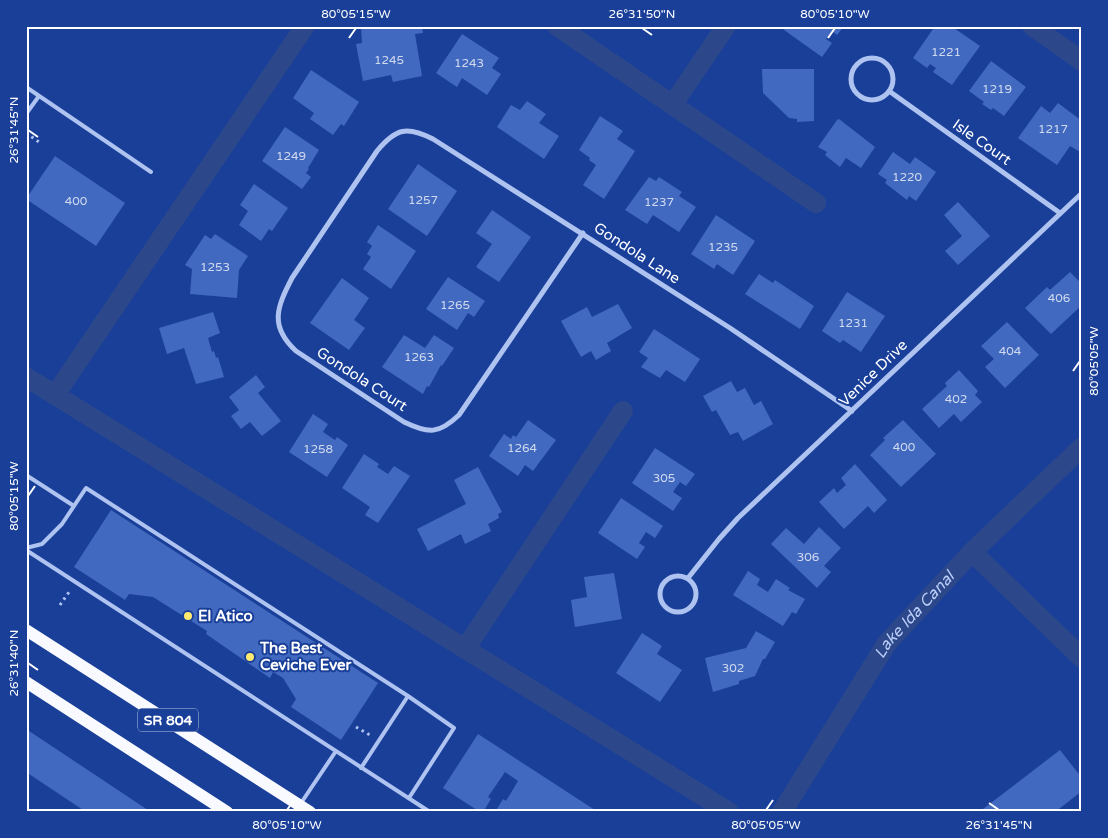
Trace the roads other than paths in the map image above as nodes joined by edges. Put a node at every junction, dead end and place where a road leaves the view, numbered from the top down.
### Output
1 (26, 87) edge
2 (889, 91) junction
3 (39, 96) junction
4 (26, 114) edge
5 (403, 131) joint
6 (151, 172) dead end
7 (1082, 193) edge
8 (1060, 213) junction
9 (583, 233) junction
10 (852, 411) junction
11 (26, 475) edge
12 (74, 506) junction
13 (26, 549) edge
14 (688, 578) junction
15 (26, 630) edge
16 (26, 682) edge
17 (408, 696) junction
18 (336, 751) junction
19 (361, 768) junction
20 (408, 798) junction
21 (301, 810) edge
22 (227, 812) edge
23 (430, 812) edge

1 - 3 lane
2 - 2 street
2 - 8 street, Isle Court
3 - 4 lane
3 - 6 lane
5 - 9 street, Gondola Lane
5 - 9 street, Gondola Court
7 - 8 street, Venice Drive
8 - 10 street, Venice Drive
9 - 10 street, Gondola Lane
10 - 14 street, Venice Drive
11 - 12 lane
12 - 13 lane
12 - 17 lane
13 - 18 lane
14 - 14 street
15 - 21 main road, SR 804
16 - 22 main road, SR 804
17 - 19 lane
17 - 20 lane
18 - 19 lane
18 - 21 lane
19 - 20 lane
20 - 23 lane

